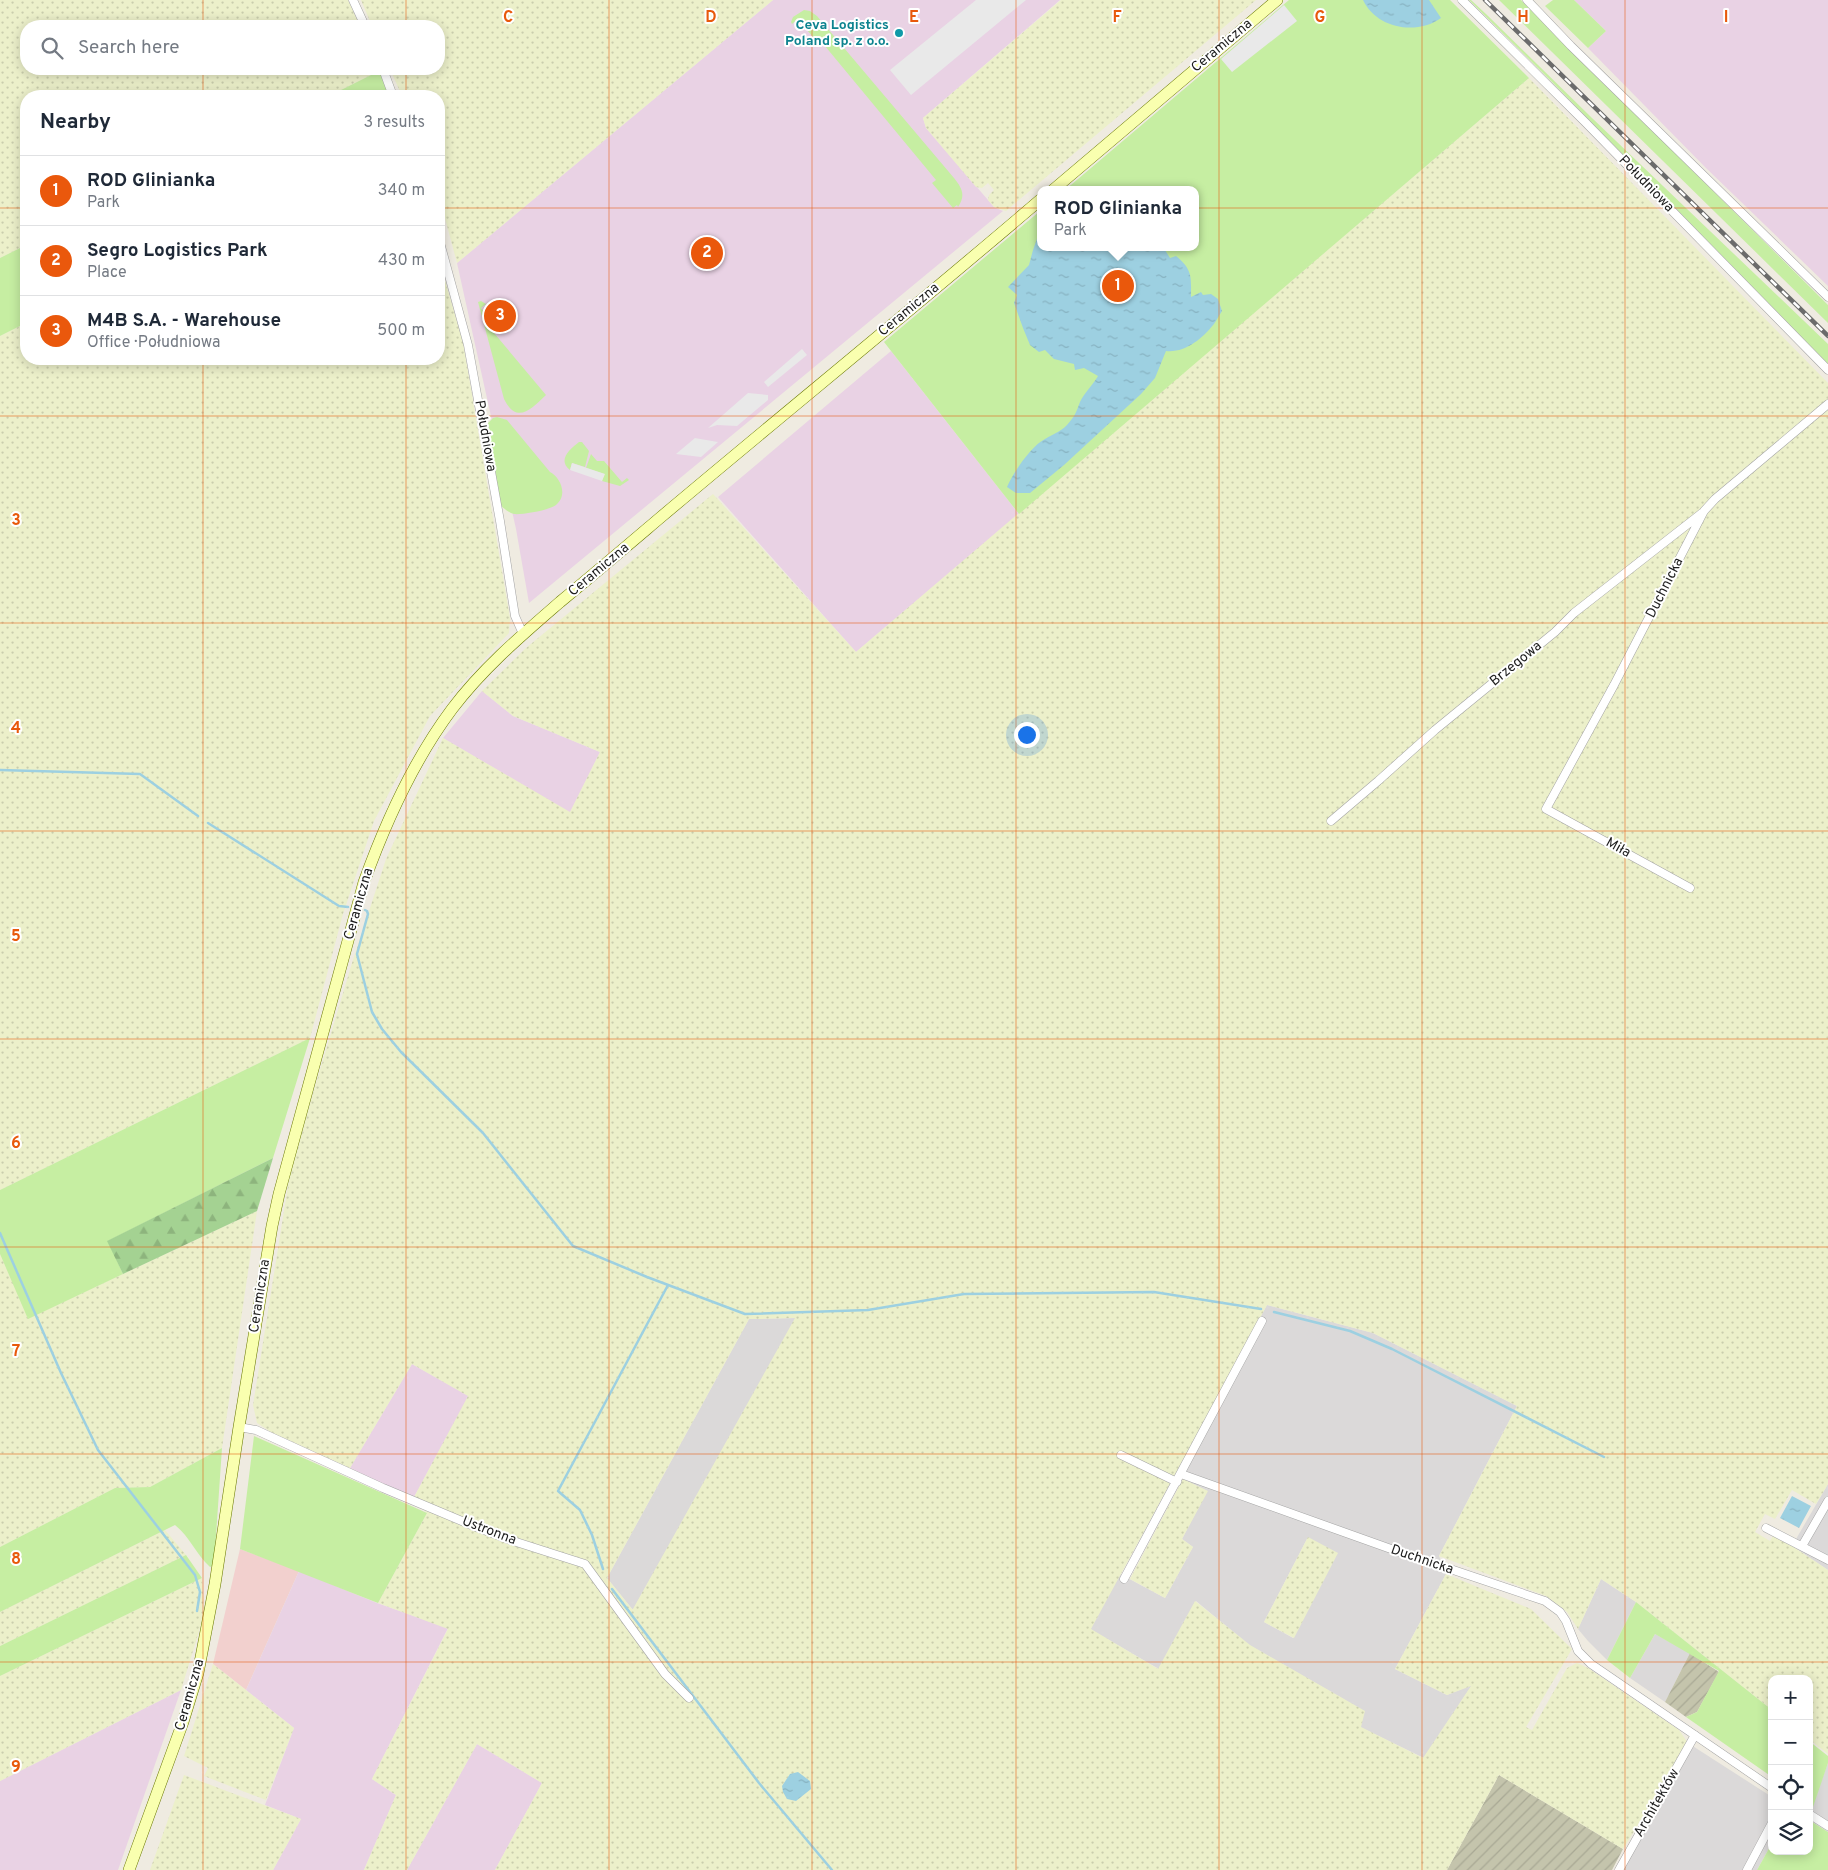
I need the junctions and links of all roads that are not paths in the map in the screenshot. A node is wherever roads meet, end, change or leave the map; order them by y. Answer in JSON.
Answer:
{"nodes":[{"id":1,"x":353,"y":0,"type":"edge"},
{"id":2,"x":1277,"y":0,"type":"edge"},
{"id":3,"x":1462,"y":0,"type":"edge"},
{"id":4,"x":1527,"y":0,"type":"edge"},
{"id":5,"x":362,"y":20,"type":"edge"},
{"id":6,"x":385,"y":75,"type":"edge"},
{"id":7,"x":391,"y":90,"type":"edge"},
{"id":8,"x":1058,"y":186,"type":"edge"},
{"id":9,"x":1037,"y":203,"type":"edge"},
{"id":10,"x":445,"y":260,"type":"edge"},
{"id":11,"x":1828,"y":297,"type":"edge"},
{"id":12,"x":1828,"y":370,"type":"edge"},
{"id":13,"x":1828,"y":404,"type":"edge"},
{"id":14,"x":1704,"y":511,"type":"junction"},
{"id":15,"x":523,"y":634,"type":"junction"},
{"id":16,"x":1546,"y":808,"type":"joint"},
{"id":17,"x":1331,"y":821,"type":"dead end"},
{"id":18,"x":1690,"y":888,"type":"dead end"},
{"id":19,"x":1262,"y":1321,"type":"dead end"},
{"id":20,"x":239,"y":1427,"type":"junction"},
{"id":21,"x":1121,"y":1455,"type":"dead end"},
{"id":22,"x":1181,"y":1474,"type":"junction"},
{"id":23,"x":1177,"y":1482,"type":"junction"},
{"id":24,"x":1828,"y":1500,"type":"edge"},
{"id":25,"x":1766,"y":1528,"type":"dead end"},
{"id":26,"x":1802,"y":1546,"type":"junction"},
{"id":27,"x":1828,"y":1560,"type":"edge"},
{"id":28,"x":1124,"y":1579,"type":"dead end"},
{"id":29,"x":689,"y":1698,"type":"dead end"},
{"id":30,"x":1695,"y":1735,"type":"junction"},
{"id":31,"x":1768,"y":1785,"type":"edge"},
{"id":32,"x":1813,"y":1817,"type":"edge"},
{"id":33,"x":1828,"y":1826,"type":"edge"},
{"id":34,"x":1768,"y":1831,"type":"edge"},
{"id":35,"x":129,"y":1870,"type":"edge"},
{"id":36,"x":1619,"y":1870,"type":"edge"},
{"id":37,"x":1747,"y":1870,"type":"edge"}],
"edges":[{"from":1,"to":5,"type":"street"},
{"from":2,"to":8,"type":"main road","name":"Ceramiczna"},
{"from":3,"to":12,"type":"street","name":"Południowa"},
{"from":4,"to":11,"type":"street"},
{"from":6,"to":7,"type":"street"},
{"from":9,"to":15,"type":"main road","name":"Ceramiczna"},
{"from":10,"to":15,"type":"street","name":"Południowa"},
{"from":13,"to":14,"type":"street","name":"Duchnicka"},
{"from":14,"to":16,"type":"street","name":"Duchnicka"},
{"from":14,"to":17,"type":"street","name":"Brzegowa"},
{"from":15,"to":20,"type":"main road","name":"Ceramiczna"},
{"from":16,"to":18,"type":"street","name":"Miła"},
{"from":19,"to":22,"type":"street"},
{"from":20,"to":29,"type":"street","name":"Ustronna"},
{"from":20,"to":35,"type":"main road","name":"Ceramiczna"},
{"from":21,"to":23,"type":"street"},
{"from":22,"to":23,"type":"street"},
{"from":22,"to":30,"type":"street","name":"Duchnicka"},
{"from":23,"to":28,"type":"street"},
{"from":24,"to":26,"type":"street"},
{"from":25,"to":26,"type":"street"},
{"from":26,"to":27,"type":"street"},
{"from":30,"to":31,"type":"street","name":"Duchnicka"},
{"from":30,"to":36,"type":"street","name":"Architektów"},
{"from":32,"to":33,"type":"street"},
{"from":34,"to":37,"type":"street"}]}
